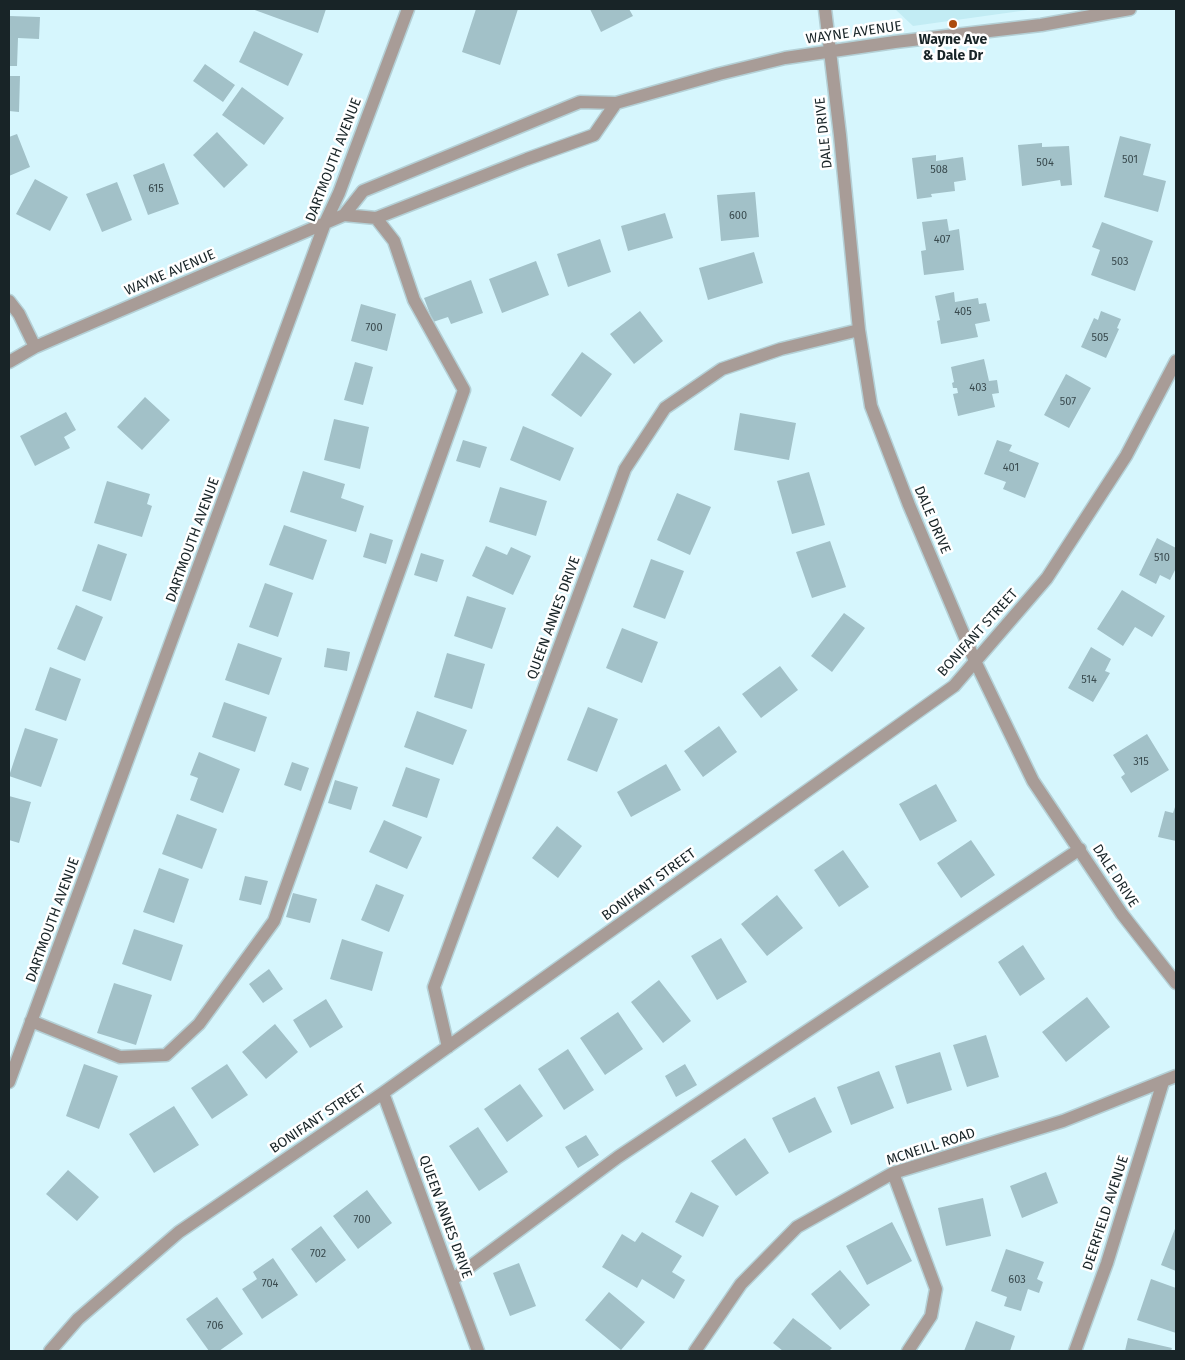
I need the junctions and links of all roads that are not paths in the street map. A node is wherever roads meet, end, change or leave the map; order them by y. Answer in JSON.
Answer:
{"nodes":[{"id":1,"x":408,"y":9,"type":"edge"},
{"id":2,"x":825,"y":9,"type":"edge"},
{"id":3,"x":1130,"y":9,"type":"edge"},
{"id":4,"x":830,"y":51,"type":"junction"},
{"id":5,"x":616,"y":103,"type":"junction"},
{"id":6,"x":344,"y":215,"type":"junction"},
{"id":7,"x":376,"y":218,"type":"junction"},
{"id":8,"x":326,"y":223,"type":"junction"},
{"id":9,"x":9,"y":301,"type":"edge"},
{"id":10,"x":859,"y":330,"type":"junction"},
{"id":11,"x":35,"y":347,"type":"junction"},
{"id":12,"x":1176,"y":361,"type":"edge"},
{"id":13,"x":9,"y":362,"type":"edge"},
{"id":14,"x":975,"y":661,"type":"junction"},
{"id":15,"x":1080,"y":849,"type":"junction"},
{"id":16,"x":1176,"y":983,"type":"edge"},
{"id":17,"x":31,"y":1021,"type":"junction"},
{"id":18,"x":448,"y":1047,"type":"junction"},
{"id":19,"x":1176,"y":1076,"type":"edge"},
{"id":20,"x":9,"y":1082,"type":"edge"},
{"id":21,"x":1163,"y":1082,"type":"junction"},
{"id":22,"x":383,"y":1093,"type":"junction"},
{"id":23,"x":893,"y":1173,"type":"junction"},
{"id":24,"x":452,"y":1280,"type":"junction"},
{"id":25,"x":50,"y":1351,"type":"edge"},
{"id":26,"x":478,"y":1351,"type":"edge"},
{"id":27,"x":696,"y":1351,"type":"edge"},
{"id":28,"x":908,"y":1351,"type":"edge"},
{"id":29,"x":1075,"y":1351,"type":"edge"}],
"edges":[{"from":1,"to":8,"type":"street","name":"DARTMOUTH AVENUE"},
{"from":2,"to":4,"type":"street","name":"DALE DRIVE"},
{"from":3,"to":4,"type":"street","name":"WAYNE AVENUE"},
{"from":4,"to":5,"type":"street","name":"WAYNE AVENUE"},
{"from":4,"to":10,"type":"street","name":"DALE DRIVE"},
{"from":5,"to":6,"type":"street","name":"WAYNE AVENUE"},
{"from":5,"to":7,"type":"street","name":"WAYNE AVENUE"},
{"from":6,"to":7,"type":"street","name":"WAYNE AVENUE"},
{"from":6,"to":8,"type":"street","name":"WAYNE AVENUE"},
{"from":7,"to":17,"type":"street"},
{"from":8,"to":11,"type":"street","name":"WAYNE AVENUE"},
{"from":8,"to":17,"type":"street","name":"DARTMOUTH AVENUE"},
{"from":9,"to":11,"type":"street"},
{"from":10,"to":14,"type":"street","name":"DALE DRIVE"},
{"from":10,"to":18,"type":"street","name":"QUEEN ANNES DRIVE"},
{"from":11,"to":13,"type":"street","name":"WAYNE AVENUE"},
{"from":12,"to":14,"type":"street","name":"BONIFANT STREET"},
{"from":14,"to":15,"type":"street","name":"DALE DRIVE"},
{"from":14,"to":18,"type":"street","name":"BONIFANT STREET"},
{"from":15,"to":16,"type":"street","name":"DALE DRIVE"},
{"from":15,"to":24,"type":"street"},
{"from":17,"to":20,"type":"street","name":"DARTMOUTH AVENUE"},
{"from":18,"to":22,"type":"street","name":"BONIFANT STREET"},
{"from":19,"to":21,"type":"street","name":"MCNEILL ROAD"},
{"from":21,"to":23,"type":"street","name":"MCNEILL ROAD"},
{"from":21,"to":29,"type":"street","name":"DEERFIELD AVENUE"},
{"from":22,"to":24,"type":"street","name":"QUEEN ANNES DRIVE"},
{"from":22,"to":25,"type":"street","name":"BONIFANT STREET"},
{"from":23,"to":27,"type":"street","name":"MCNEILL ROAD"},
{"from":23,"to":28,"type":"street"},
{"from":24,"to":26,"type":"street","name":"QUEEN ANNES DRIVE"}]}
